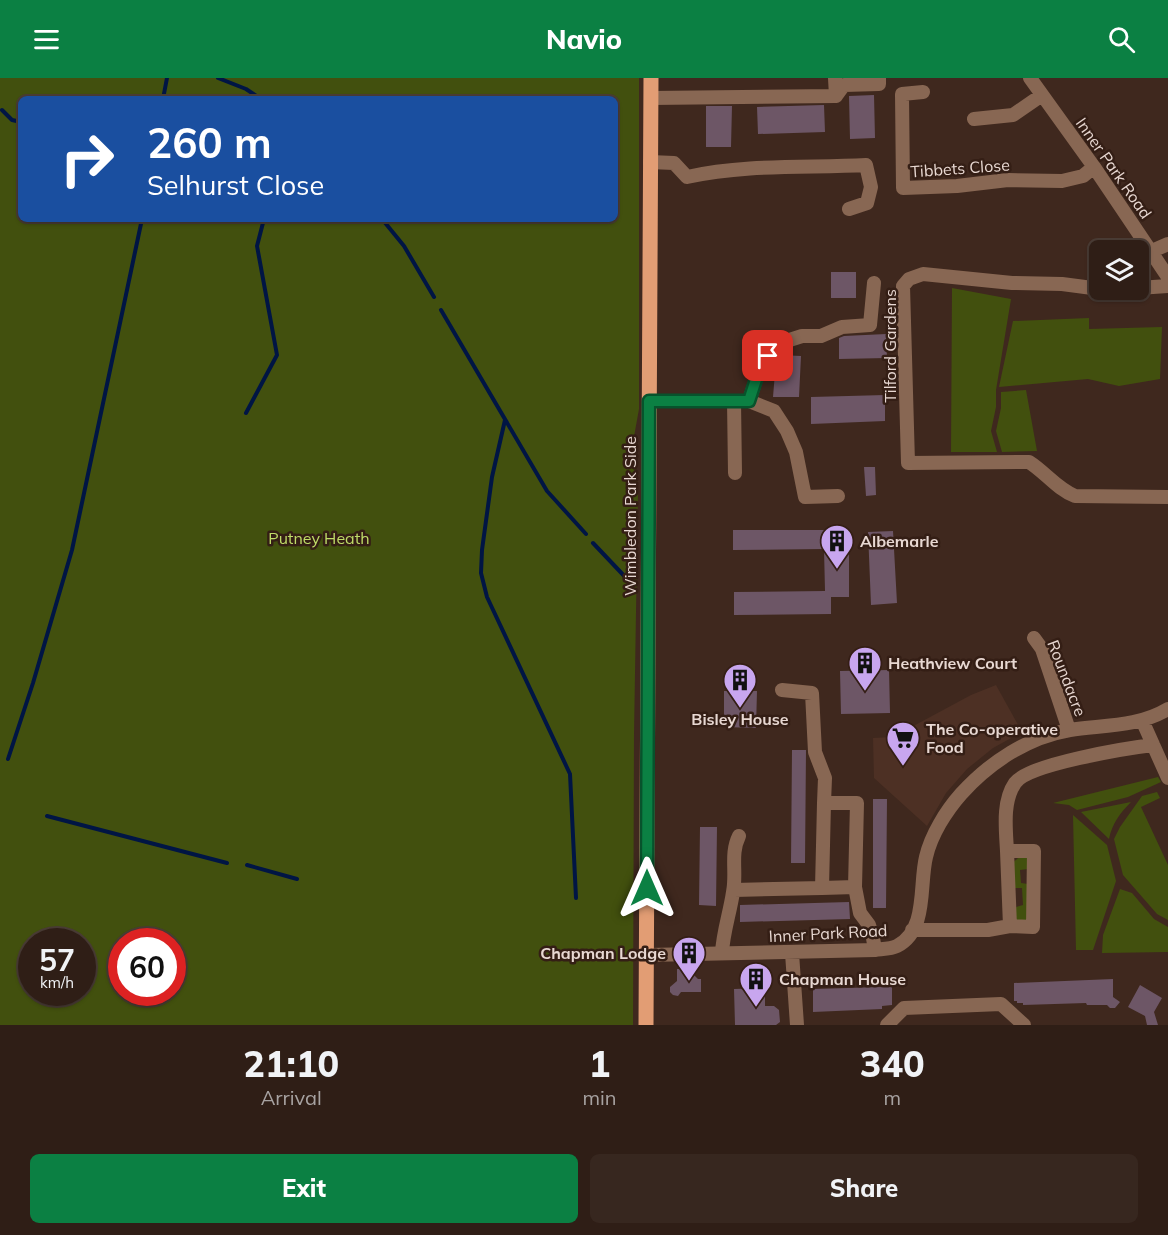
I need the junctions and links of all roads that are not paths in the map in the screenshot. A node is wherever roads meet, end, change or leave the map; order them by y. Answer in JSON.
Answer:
{"nodes":[{"id":1,"x":651,"y":78,"type":"edge"},
{"id":2,"x":835,"y":78,"type":"edge"},
{"id":3,"x":879,"y":78,"type":"edge"},
{"id":4,"x":1030,"y":78,"type":"edge"},
{"id":5,"x":923,"y":92,"type":"dead end"},
{"id":6,"x":1042,"y":95,"type":"junction"},
{"id":7,"x":836,"y":96,"type":"junction"},
{"id":8,"x":651,"y":98,"type":"junction"},
{"id":9,"x":974,"y":119,"type":"dead end"},
{"id":10,"x":650,"y":162,"type":"junction"},
{"id":11,"x":1094,"y":167,"type":"junction"},
{"id":12,"x":849,"y":209,"type":"dead end"},
{"id":13,"x":1168,"y":244,"type":"edge"},
{"id":14,"x":1152,"y":251,"type":"junction"},
{"id":15,"x":1168,"y":277,"type":"edge"},
{"id":16,"x":874,"y":283,"type":"dead end"},
{"id":17,"x":1168,"y":286,"type":"edge"},
{"id":18,"x":1149,"y":287,"type":"edge"},
{"id":19,"x":1089,"y":288,"type":"edge"},
{"id":20,"x":649,"y":401,"type":"junction"},
{"id":21,"x":734,"y":401,"type":"junction"},
{"id":22,"x":749,"y":401,"type":"junction"},
{"id":23,"x":735,"y":473,"type":"dead end"},
{"id":24,"x":838,"y":496,"type":"dead end"},
{"id":25,"x":1168,"y":497,"type":"edge"},
{"id":26,"x":1034,"y":638,"type":"dead end"},
{"id":27,"x":782,"y":690,"type":"dead end"},
{"id":28,"x":1168,"y":709,"type":"edge"},
{"id":29,"x":1142,"y":720,"type":"junction"},
{"id":30,"x":1069,"y":730,"type":"junction"},
{"id":31,"x":1153,"y":745,"type":"junction"},
{"id":32,"x":1166,"y":771,"type":"edge"},
{"id":33,"x":824,"y":803,"type":"junction"},
{"id":34,"x":739,"y":836,"type":"dead end"},
{"id":35,"x":1007,"y":851,"type":"junction"},
{"id":36,"x":855,"y":887,"type":"junction"},
{"id":37,"x":822,"y":888,"type":"junction"},
{"id":38,"x":734,"y":890,"type":"junction"},
{"id":39,"x":1010,"y":927,"type":"junction"},
{"id":40,"x":912,"y":930,"type":"junction"},
{"id":41,"x":875,"y":950,"type":"junction"},
{"id":42,"x":722,"y":953,"type":"junction"},
{"id":43,"x":792,"y":953,"type":"junction"},
{"id":44,"x":648,"y":955,"type":"junction"},
{"id":45,"x":646,"y":1025,"type":"edge"},
{"id":46,"x":797,"y":1025,"type":"edge"},
{"id":47,"x":887,"y":1025,"type":"edge"},
{"id":48,"x":1024,"y":1025,"type":"edge"}],
"edges":[{"from":1,"to":8,"type":"main road","name":"Wimbledon Park Side"},
{"from":2,"to":7,"type":"street"},
{"from":3,"to":7,"type":"street"},
{"from":4,"to":6,"type":"street","name":"Inner Park Road"},
{"from":5,"to":11,"type":"street","name":"Tibbets Close"},
{"from":6,"to":9,"type":"street"},
{"from":6,"to":11,"type":"street","name":"Inner Park Road"},
{"from":7,"to":8,"type":"street"},
{"from":8,"to":10,"type":"main road","name":"Wimbledon Park Side"},
{"from":10,"to":12,"type":"street"},
{"from":10,"to":20,"type":"main road","name":"Wimbledon Park Side"},
{"from":11,"to":14,"type":"street","name":"Inner Park Road"},
{"from":13,"to":14,"type":"street"},
{"from":14,"to":15,"type":"street","name":"Inner Park Road"},
{"from":16,"to":22,"type":"street"},
{"from":17,"to":18,"type":"street"},
{"from":19,"to":25,"type":"street","name":"Tilford Gardens"},
{"from":20,"to":21,"type":"street"},
{"from":20,"to":44,"type":"main road","name":"Wimbledon Park Side"},
{"from":21,"to":22,"type":"street"},
{"from":21,"to":23,"type":"street"},
{"from":22,"to":24,"type":"street"},
{"from":26,"to":30,"type":"street","name":"Roundacre"},
{"from":27,"to":33,"type":"street"},
{"from":28,"to":29,"type":"street"},
{"from":29,"to":30,"type":"street"},
{"from":29,"to":31,"type":"street"},
{"from":30,"to":40,"type":"street"},
{"from":31,"to":32,"type":"street"},
{"from":31,"to":35,"type":"street"},
{"from":33,"to":36,"type":"street"},
{"from":33,"to":37,"type":"street"},
{"from":34,"to":38,"type":"street"},
{"from":35,"to":39,"type":"street"},
{"from":35,"to":39,"type":"street"},
{"from":36,"to":37,"type":"street"},
{"from":36,"to":41,"type":"street"},
{"from":37,"to":38,"type":"street"},
{"from":38,"to":42,"type":"street"},
{"from":39,"to":40,"type":"street"},
{"from":40,"to":41,"type":"street","name":"Inner Park Road"},
{"from":41,"to":43,"type":"street","name":"Inner Park Road"},
{"from":42,"to":43,"type":"street","name":"Inner Park Road"},
{"from":42,"to":44,"type":"street","name":"Inner Park Road"},
{"from":43,"to":46,"type":"street"},
{"from":44,"to":45,"type":"main road","name":"Wimbledon Park Side"},
{"from":47,"to":48,"type":"street"}]}
